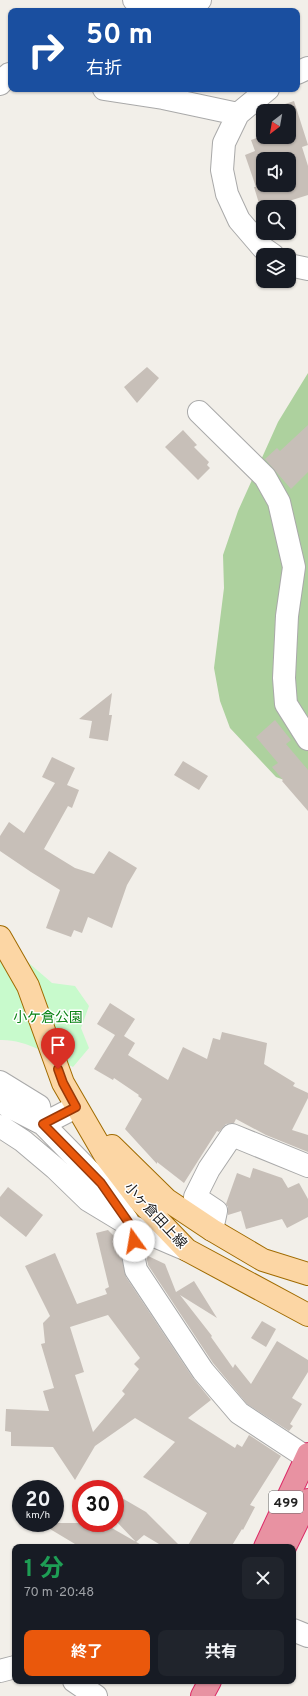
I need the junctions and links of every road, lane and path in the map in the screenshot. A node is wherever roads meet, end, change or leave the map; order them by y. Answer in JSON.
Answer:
{"nodes":[{"id":1,"x":134,"y":0,"type":"edge"},
{"id":2,"x":200,"y":0,"type":"edge"},
{"id":3,"x":124,"y":92,"type":"edge"},
{"id":4,"x":264,"y":92,"type":"edge"},
{"id":5,"x":238,"y":114,"type":"junction"},
{"id":6,"x":263,"y":248,"type":"edge"},
{"id":7,"x":296,"y":266,"type":"edge"},
{"id":8,"x":308,"y":269,"type":"edge"},
{"id":9,"x":199,"y":412,"type":"dead end"},
{"id":10,"x":308,"y":739,"type":"edge"},
{"id":11,"x":0,"y":937,"type":"edge"},
{"id":12,"x":0,"y":1082,"type":"edge"},
{"id":13,"x":0,"y":1102,"type":"edge"},
{"id":14,"x":76,"y":1107,"type":"junction"},
{"id":15,"x":43,"y":1124,"type":"junction"},
{"id":16,"x":0,"y":1126,"type":"edge"},
{"id":17,"x":308,"y":1166,"type":"edge"},
{"id":18,"x":134,"y":1227,"type":"junction"},
{"id":19,"x":212,"y":1230,"type":"junction"},
{"id":20,"x":187,"y":1250,"type":"junction"},
{"id":21,"x":308,"y":1274,"type":"edge"},
{"id":22,"x":308,"y":1315,"type":"edge"},
{"id":23,"x":307,"y":1455,"type":"edge"},
{"id":24,"x":308,"y":1500,"type":"edge"},
{"id":25,"x":266,"y":1544,"type":"edge"},
{"id":26,"x":286,"y":1544,"type":"edge"},
{"id":27,"x":296,"y":1631,"type":"edge"},
{"id":28,"x":308,"y":1636,"type":"edge"},
{"id":29,"x":12,"y":1668,"type":"edge"},
{"id":30,"x":0,"y":1671,"type":"edge"},
{"id":31,"x":78,"y":1684,"type":"edge"},
{"id":32,"x":208,"y":1684,"type":"edge"},
{"id":33,"x":96,"y":1696,"type":"edge"},
{"id":34,"x":202,"y":1696,"type":"edge"}],
"edges":[{"from":1,"to":2,"type":"street"},
{"from":3,"to":5,"type":"street"},
{"from":4,"to":5,"type":"street"},
{"from":5,"to":6,"type":"street"},
{"from":7,"to":8,"type":"street"},
{"from":9,"to":10,"type":"street"},
{"from":11,"to":14,"type":"main road","name":"小ヶ倉田上線"},
{"from":12,"to":15,"type":"street"},
{"from":13,"to":15,"type":"street"},
{"from":14,"to":15,"type":"street"},
{"from":14,"to":19,"type":"main road","name":"小ヶ倉田上線"},
{"from":14,"to":20,"type":"main road","name":"小ヶ倉田上線"},
{"from":15,"to":18,"type":"street"},
{"from":16,"to":18,"type":"street"},
{"from":17,"to":19,"type":"street"},
{"from":18,"to":20,"type":"street"},
{"from":18,"to":23,"type":"street"},
{"from":19,"to":21,"type":"main road","name":"小ヶ倉田上線"},
{"from":20,"to":22,"type":"main road","name":"小ヶ倉田上線"},
{"from":23,"to":25,"type":"highway","number":"499"},
{"from":24,"to":26,"type":"highway","number":"499"},
{"from":27,"to":28,"type":"street"},
{"from":29,"to":30,"type":"street"},
{"from":31,"to":33,"type":"street"},
{"from":32,"to":34,"type":"highway"}]}
